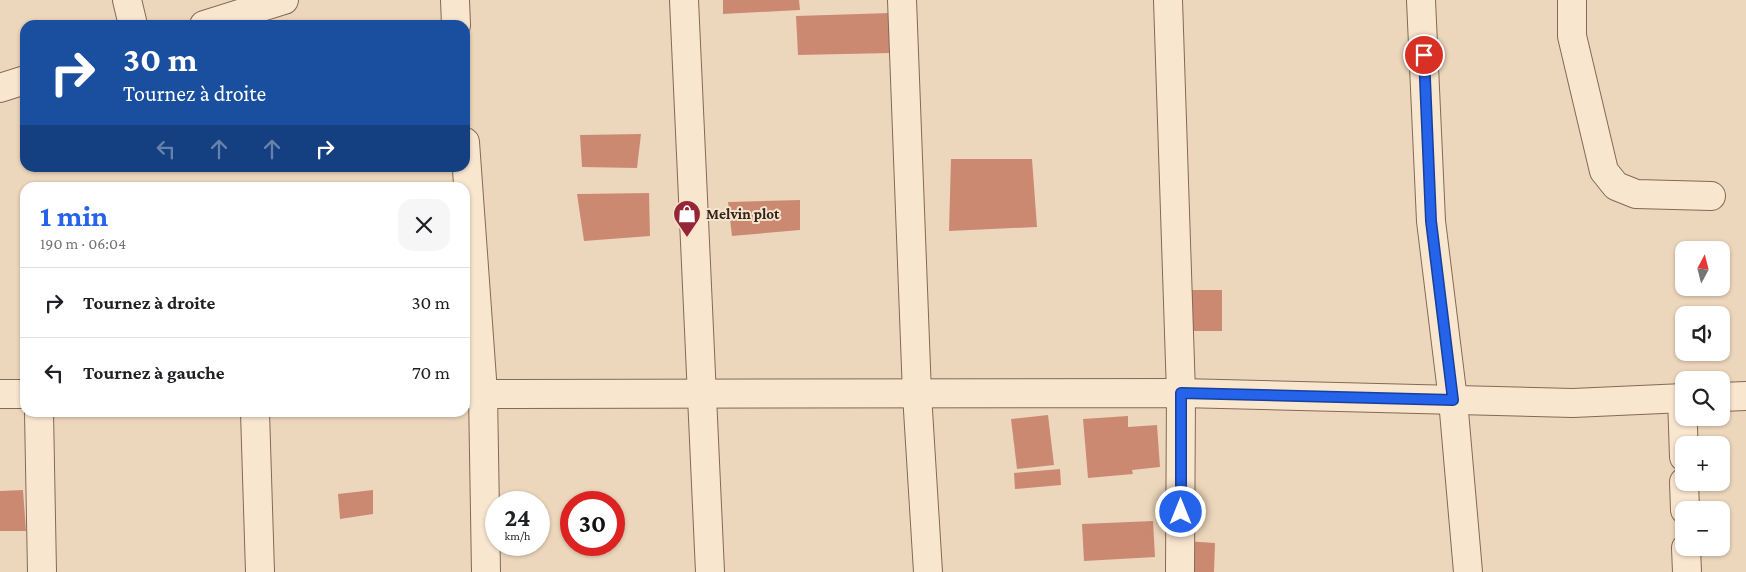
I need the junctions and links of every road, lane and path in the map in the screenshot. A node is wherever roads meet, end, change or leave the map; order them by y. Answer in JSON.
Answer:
{"nodes":[{"id":1,"x":128,"y":0,"type":"edge"},
{"id":2,"x":284,"y":0,"type":"edge"},
{"id":3,"x":455,"y":0,"type":"edge"},
{"id":4,"x":684,"y":0,"type":"edge"},
{"id":5,"x":902,"y":0,"type":"edge"},
{"id":6,"x":1168,"y":0,"type":"edge"},
{"id":7,"x":1421,"y":0,"type":"edge"},
{"id":8,"x":1572,"y":0,"type":"edge"},
{"id":9,"x":132,"y":20,"type":"edge"},
{"id":10,"x":220,"y":20,"type":"edge"},
{"id":11,"x":456,"y":20,"type":"edge"},
{"id":12,"x":20,"y":82,"type":"edge"},
{"id":13,"x":0,"y":88,"type":"edge"},
{"id":14,"x":1711,"y":196,"type":"dead end"},
{"id":15,"x":470,"y":282,"type":"edge"},
{"id":16,"x":702,"y":393,"type":"junction"},
{"id":17,"x":1181,"y":393,"type":"junction"},
{"id":18,"x":0,"y":394,"type":"edge"},
{"id":19,"x":20,"y":394,"type":"edge"},
{"id":20,"x":474,"y":394,"type":"edge"},
{"id":21,"x":917,"y":394,"type":"junction"},
{"id":22,"x":1746,"y":396,"type":"edge"},
{"id":23,"x":1730,"y":397,"type":"edge"},
{"id":24,"x":1675,"y":398,"type":"edge"},
{"id":25,"x":1453,"y":400,"type":"junction"},
{"id":26,"x":40,"y":417,"type":"edge"},
{"id":27,"x":255,"y":417,"type":"edge"},
{"id":28,"x":1686,"y":556,"type":"edge"},
{"id":29,"x":42,"y":572,"type":"edge"},
{"id":30,"x":260,"y":572,"type":"edge"},
{"id":31,"x":486,"y":572,"type":"edge"},
{"id":32,"x":710,"y":572,"type":"edge"},
{"id":33,"x":928,"y":572,"type":"edge"},
{"id":34,"x":1180,"y":572,"type":"edge"},
{"id":35,"x":1468,"y":572,"type":"edge"},
{"id":36,"x":1687,"y":572,"type":"edge"}],
"edges":[{"from":1,"to":9,"type":"street"},
{"from":2,"to":10,"type":"street"},
{"from":3,"to":11,"type":"street"},
{"from":4,"to":16,"type":"street"},
{"from":5,"to":21,"type":"street"},
{"from":6,"to":17,"type":"street"},
{"from":7,"to":25,"type":"street"},
{"from":8,"to":14,"type":"street"},
{"from":12,"to":13,"type":"street"},
{"from":15,"to":20,"type":"street"},
{"from":16,"to":20,"type":"street"},
{"from":16,"to":21,"type":"street"},
{"from":16,"to":32,"type":"street"},
{"from":17,"to":21,"type":"street"},
{"from":17,"to":25,"type":"street"},
{"from":17,"to":34,"type":"street"},
{"from":18,"to":19,"type":"street"},
{"from":20,"to":31,"type":"street"},
{"from":21,"to":33,"type":"street"},
{"from":22,"to":23,"type":"street"},
{"from":24,"to":25,"type":"street"},
{"from":25,"to":35,"type":"street"},
{"from":26,"to":29,"type":"street"},
{"from":27,"to":30,"type":"street"},
{"from":28,"to":36,"type":"street"}]}
